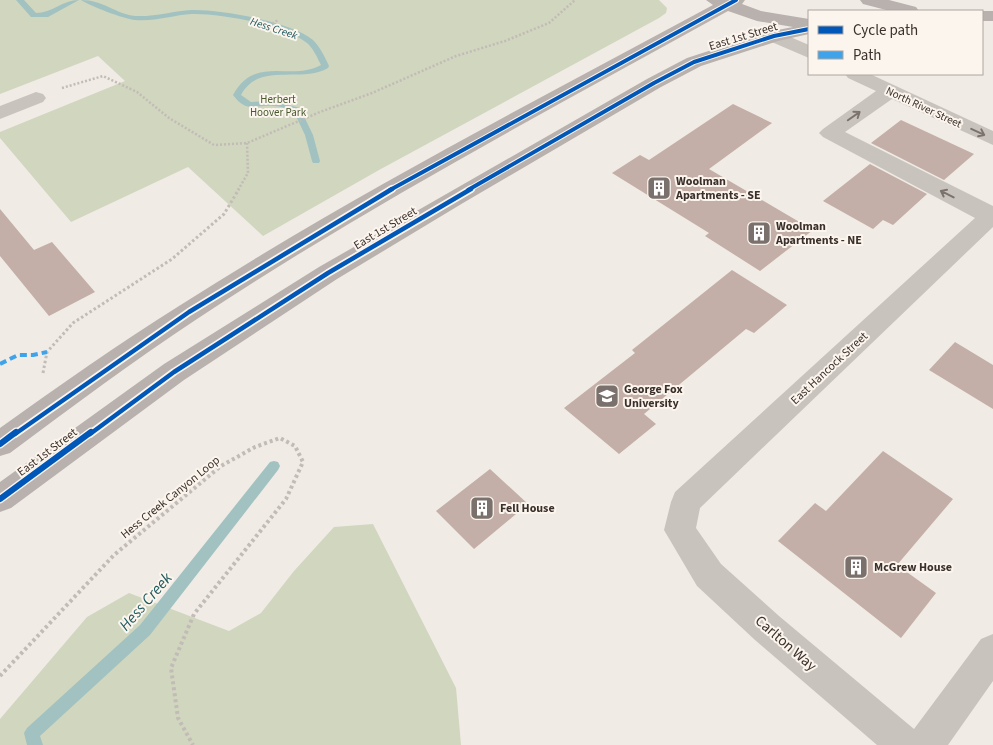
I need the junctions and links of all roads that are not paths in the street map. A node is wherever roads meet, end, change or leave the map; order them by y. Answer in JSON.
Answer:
{"nodes":[{"id":1,"x":869,"y":0,"type":"edge"},
{"id":2,"x":726,"y":2,"type":"edge"},
{"id":3,"x":906,"y":10,"type":"edge"},
{"id":4,"x":808,"y":24,"type":"edge"},
{"id":5,"x":808,"y":29,"type":"edge"},
{"id":6,"x":774,"y":36,"type":"junction"},
{"id":7,"x":808,"y":52,"type":"edge"},
{"id":8,"x":857,"y":75,"type":"edge"},
{"id":9,"x":654,"y":83,"type":"junction"},
{"id":10,"x":890,"y":90,"type":"junction"},
{"id":11,"x":36,"y":98,"type":"road end"},
{"id":12,"x":0,"y":113,"type":"edge"},
{"id":13,"x":993,"y":139,"type":"edge"},
{"id":14,"x":992,"y":215,"type":"edge"},
{"id":15,"x":0,"y":444,"type":"edge"},
{"id":16,"x":0,"y":499,"type":"edge"},
{"id":17,"x":680,"y":530,"type":"joint"},
{"id":18,"x":993,"y":651,"type":"edge"},
{"id":19,"x":905,"y":745,"type":"edge"},
{"id":20,"x":925,"y":745,"type":"edge"}],
"edges":[{"from":1,"to":3,"type":"main road"},
{"from":2,"to":4,"type":"main road"},
{"from":2,"to":9,"type":"main road"},
{"from":2,"to":15,"type":"main road"},
{"from":5,"to":6,"type":"main road","name":"East 1st Street"},
{"from":6,"to":7,"type":"street"},
{"from":6,"to":9,"type":"main road","name":"East 1st Street"},
{"from":8,"to":10,"type":"street","name":"North River Street"},
{"from":9,"to":16,"type":"main road","name":"East 1st Street"},
{"from":10,"to":13,"type":"street","name":"North River Street","one_way":true},
{"from":14,"to":10,"type":"street","one_way":true},
{"from":11,"to":12,"type":"street"},
{"from":14,"to":17,"type":"street","name":"East Hancock Street"},
{"from":17,"to":19,"type":"street","name":"Carlton Way"},
{"from":18,"to":20,"type":"street"}]}
